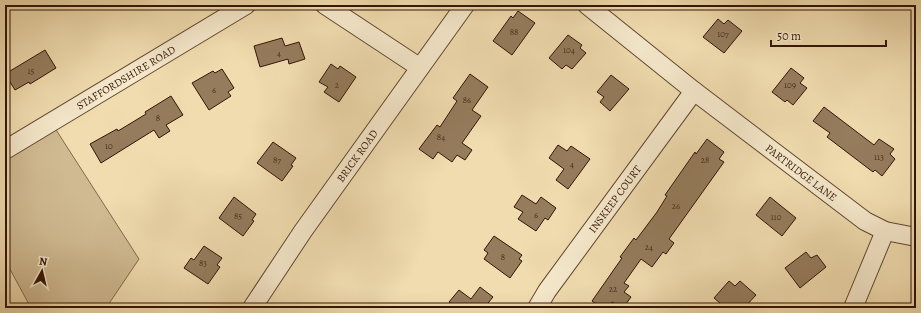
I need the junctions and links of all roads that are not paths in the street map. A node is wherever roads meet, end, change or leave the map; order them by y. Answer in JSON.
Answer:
{"nodes":[{"id":1,"x":246,"y":5,"type":"edge"},
{"id":2,"x":325,"y":5,"type":"edge"},
{"id":3,"x":465,"y":5,"type":"edge"},
{"id":4,"x":587,"y":5,"type":"edge"},
{"id":5,"x":419,"y":67,"type":"junction"},
{"id":6,"x":694,"y":91,"type":"junction"},
{"id":7,"x":5,"y":150,"type":"edge"},
{"id":8,"x":885,"y":231,"type":"junction"},
{"id":9,"x":916,"y":237,"type":"edge"},
{"id":10,"x":252,"y":308,"type":"edge"},
{"id":11,"x":537,"y":308,"type":"edge"},
{"id":12,"x":853,"y":308,"type":"edge"}],
"edges":[{"from":1,"to":7,"type":"street","name":"STAFFORDSHIRE ROAD"},
{"from":2,"to":5,"type":"street"},
{"from":3,"to":5,"type":"street","name":"BRICK ROAD"},
{"from":4,"to":6,"type":"street","name":"PARTRIDGE LANE"},
{"from":5,"to":10,"type":"street","name":"BRICK ROAD"},
{"from":6,"to":8,"type":"street","name":"PARTRIDGE LANE"},
{"from":6,"to":11,"type":"street","name":"INSKEEP COURT"},
{"from":8,"to":9,"type":"street","name":"PARTRIDGE LANE"},
{"from":8,"to":12,"type":"street"}]}
